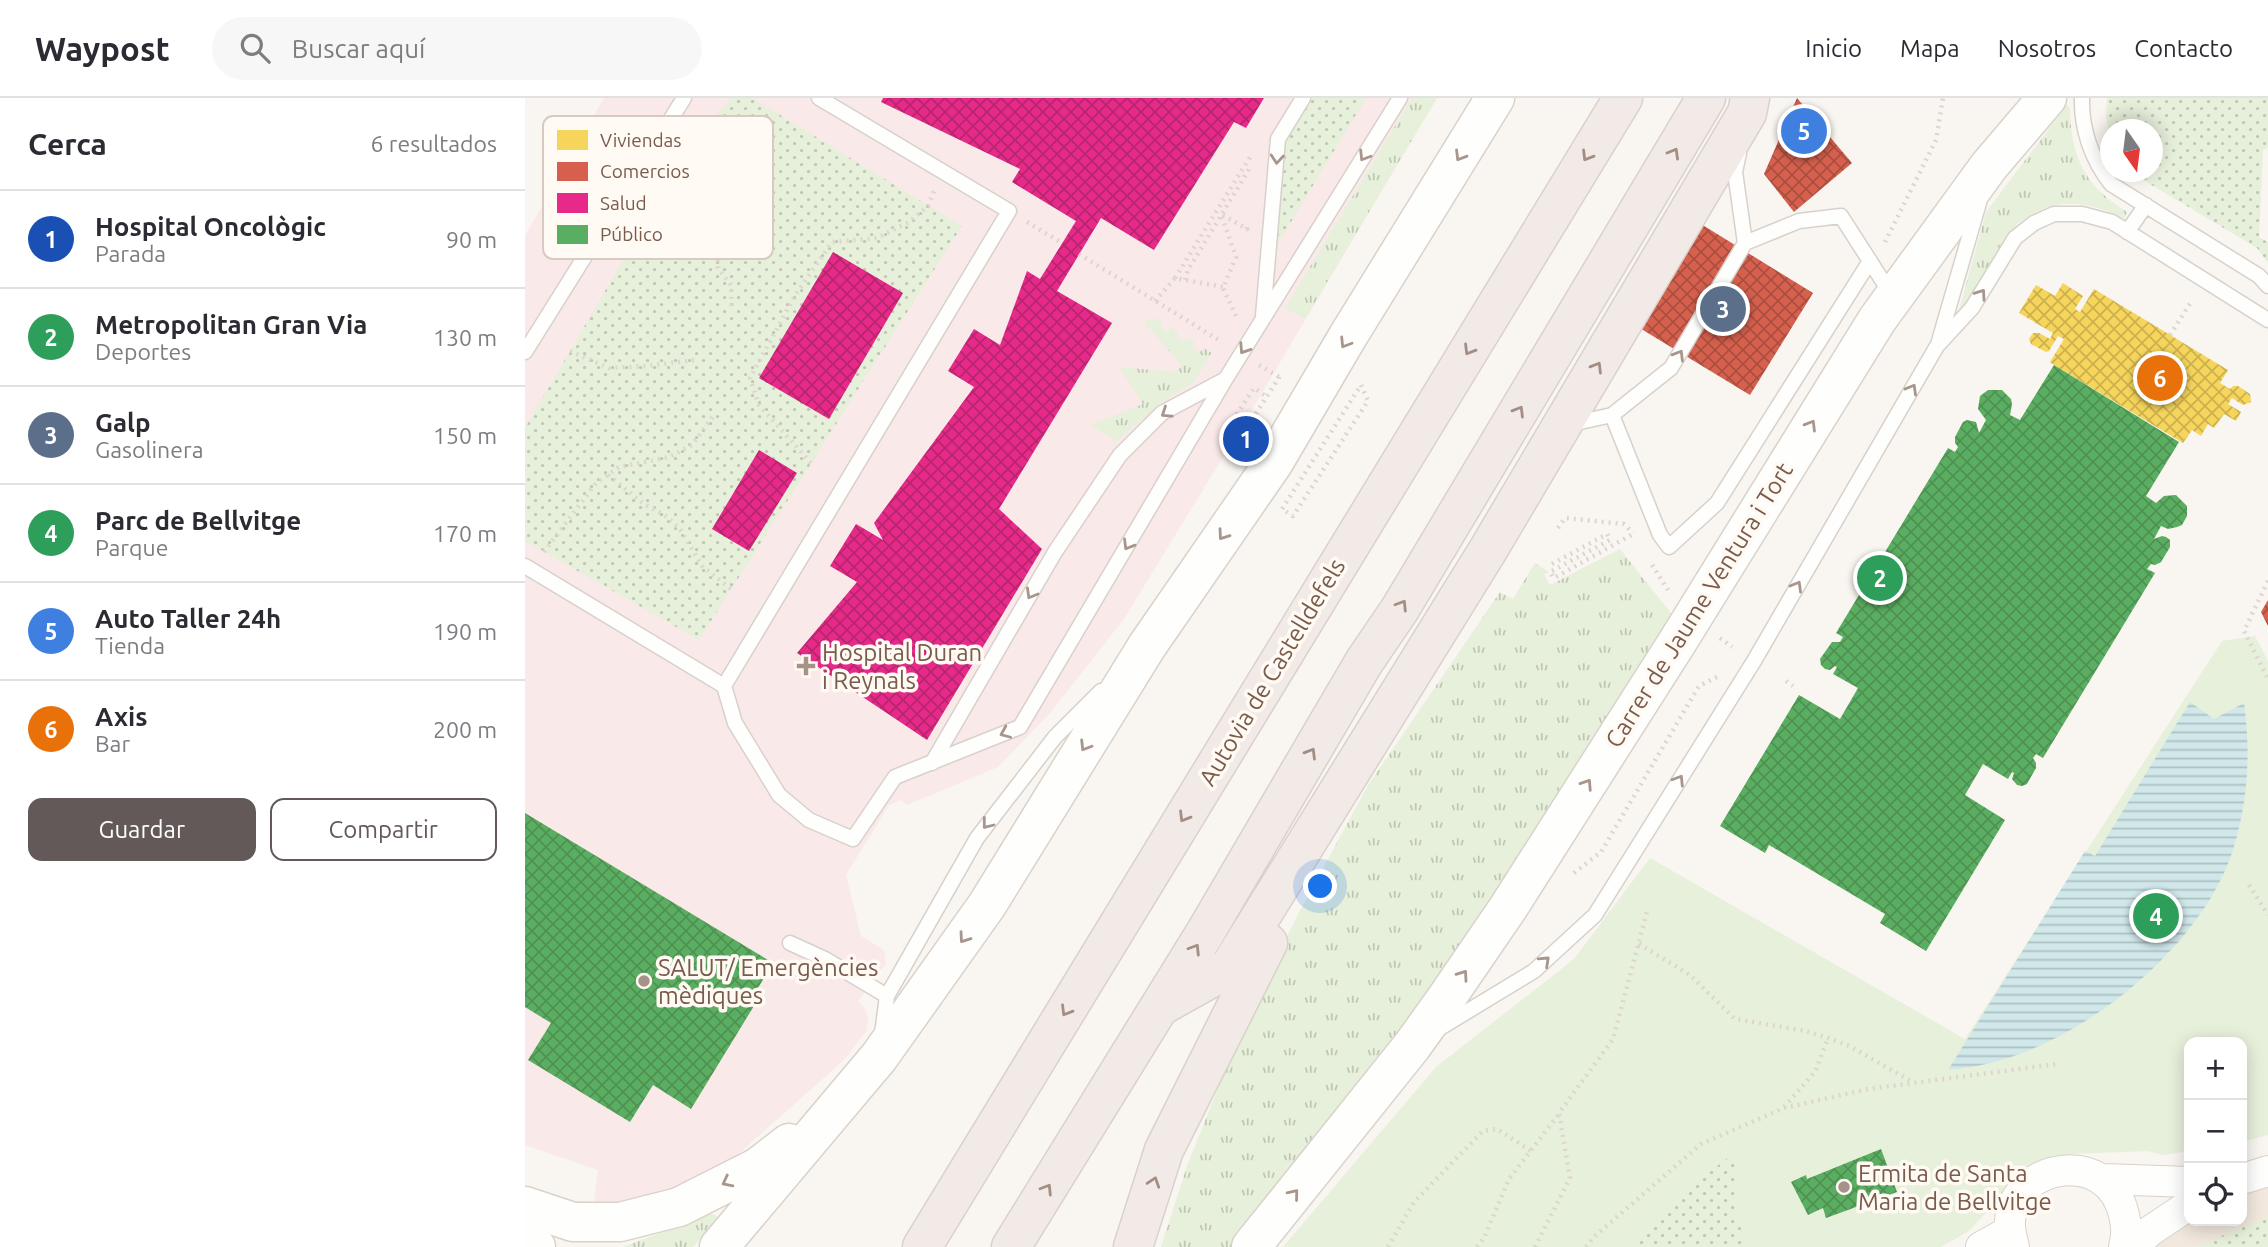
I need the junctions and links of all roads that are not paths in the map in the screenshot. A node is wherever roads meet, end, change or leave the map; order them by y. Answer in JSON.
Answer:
{"nodes":[{"id":1,"x":684,"y":98,"type":"edge"},
{"id":2,"x":819,"y":98,"type":"edge"},
{"id":3,"x":1303,"y":98,"type":"edge"},
{"id":4,"x":1400,"y":98,"type":"edge"},
{"id":5,"x":1495,"y":98,"type":"edge"},
{"id":6,"x":1623,"y":98,"type":"edge"},
{"id":7,"x":1706,"y":98,"type":"edge"},
{"id":8,"x":2047,"y":98,"type":"edge"},
{"id":9,"x":2082,"y":98,"type":"edge"},
{"id":10,"x":1748,"y":106,"type":"edge"},
{"id":11,"x":673,"y":116,"type":"edge"},
{"id":12,"x":1989,"y":166,"type":"junction"},
{"id":13,"x":2146,"y":205,"type":"junction"},
{"id":14,"x":2127,"y":232,"type":"junction"},
{"id":15,"x":1745,"y":243,"type":"junction"},
{"id":16,"x":583,"y":259,"type":"edge"},
{"id":17,"x":1870,"y":261,"type":"junction"},
{"id":18,"x":2268,"y":286,"type":"edge"},
{"id":19,"x":1894,"y":298,"type":"junction"},
{"id":20,"x":2268,"y":320,"type":"edge"},
{"id":21,"x":1262,"y":322,"type":"junction"},
{"id":22,"x":1937,"y":346,"type":"junction"},
{"id":23,"x":525,"y":352,"type":"edge"},
{"id":24,"x":1225,"y":380,"type":"junction"},
{"id":25,"x":1612,"y":415,"type":"junction"},
{"id":26,"x":1562,"y":426,"type":"junction"},
{"id":27,"x":525,"y":566,"type":"edge"},
{"id":28,"x":1147,"y":646,"type":"junction"},
{"id":29,"x":1364,"y":663,"type":"junction"},
{"id":30,"x":724,"y":686,"type":"junction"},
{"id":31,"x":1365,"y":749,"type":"junction"},
{"id":32,"x":931,"y":764,"type":"junction"},
{"id":33,"x":790,"y":943,"type":"dead end"},
{"id":34,"x":887,"y":996,"type":"junction"},
{"id":35,"x":1159,"y":1007,"type":"junction"},
{"id":36,"x":1412,"y":1046,"type":"junction"},
{"id":37,"x":879,"y":1057,"type":"junction"},
{"id":38,"x":843,"y":1101,"type":"junction"},
{"id":39,"x":2268,"y":1171,"type":"edge"},
{"id":40,"x":2247,"y":1177,"type":"edge"},
{"id":41,"x":2103,"y":1179,"type":"junction"},
{"id":42,"x":2184,"y":1182,"type":"edge"},
{"id":43,"x":525,"y":1206,"type":"edge"},
{"id":44,"x":2184,"y":1208,"type":"edge"},
{"id":45,"x":525,"y":1239,"type":"edge"},
{"id":46,"x":2012,"y":1239,"type":"edge"},
{"id":47,"x":536,"y":1247,"type":"edge"},
{"id":48,"x":719,"y":1247,"type":"edge"},
{"id":49,"x":922,"y":1247,"type":"edge"},
{"id":50,"x":1011,"y":1247,"type":"edge"},
{"id":51,"x":1133,"y":1247,"type":"edge"},
{"id":52,"x":1251,"y":1247,"type":"edge"},
{"id":53,"x":1981,"y":1247,"type":"edge"},
{"id":54,"x":2124,"y":1247,"type":"edge"},
{"id":55,"x":2133,"y":1247,"type":"edge"}],
"edges":[{"from":1,"to":11,"type":"lane"},
{"from":2,"to":30,"type":"lane"},
{"from":3,"to":21,"type":"lane","one_way":true},
{"from":4,"to":21,"type":"lane","one_way":true},
{"from":5,"to":28,"type":"street","one_way":true},
{"from":6,"to":49,"type":"highway","name":"Autovia de Castelldefels","one_way":true},
{"from":29,"to":7,"type":"highway","one_way":true},
{"from":8,"to":12,"type":"street","name":"Carrer de Jaume Ventura i Tort"},
{"from":9,"to":13,"type":"lane"},
{"from":10,"to":15,"type":"lane"},
{"from":26,"to":10,"type":"highway","one_way":true},
{"from":12,"to":19,"type":"street","name":"Carrer de Jaume Ventura i Tort"},
{"from":12,"to":22,"type":"lane","name":"Carrer de Jaume Ventura i Tort"},
{"from":13,"to":14,"type":"lane"},
{"from":13,"to":18,"type":"lane"},
{"from":14,"to":20,"type":"lane","name":"Carrer de Jaume Ventura i Tort"},
{"from":22,"to":14,"type":"lane","name":"Carrer de Jaume Ventura i Tort","one_way":true},
{"from":15,"to":17,"type":"lane"},
{"from":25,"to":15,"type":"lane","one_way":true},
{"from":16,"to":23,"type":"lane"},
{"from":17,"to":19,"type":"lane"},
{"from":17,"to":25,"type":"lane"},
{"from":36,"to":19,"type":"street","name":"Carrer de Jaume Ventura i Tort","one_way":true},
{"from":21,"to":24,"type":"lane","one_way":true},
{"from":36,"to":22,"type":"lane","name":"Carrer de Jaume Ventura i Tort","one_way":true},
{"from":24,"to":32,"type":"lane","one_way":true},
{"from":24,"to":32,"type":"lane","one_way":true},
{"from":25,"to":26,"type":"lane"},
{"from":26,"to":31,"type":"highway"},
{"from":27,"to":30,"type":"lane"},
{"from":28,"to":34,"type":"lane","one_way":true},
{"from":28,"to":37,"type":"street","one_way":true},
{"from":29,"to":31,"type":"highway"},
{"from":35,"to":29,"type":"highway","one_way":true},
{"from":30,"to":32,"type":"lane"},
{"from":31,"to":35,"type":"highway"},
{"from":51,"to":31,"type":"highway","one_way":true},
{"from":33,"to":34,"type":"lane"},
{"from":34,"to":37,"type":"lane"},
{"from":50,"to":35,"type":"highway","one_way":true},
{"from":52,"to":36,"type":"street","name":"Carrer de Jaume Ventura i Tort","one_way":true},
{"from":37,"to":38,"type":"street"},
{"from":38,"to":43,"type":"street","one_way":true},
{"from":38,"to":48,"type":"street"},
{"from":39,"to":40,"type":"street"},
{"from":41,"to":42,"type":"street"},
{"from":41,"to":46,"type":"street"},
{"from":41,"to":54,"type":"street"},
{"from":44,"to":55,"type":"street"},
{"from":45,"to":47,"type":"street"},
{"from":46,"to":53,"type":"street"}]}
